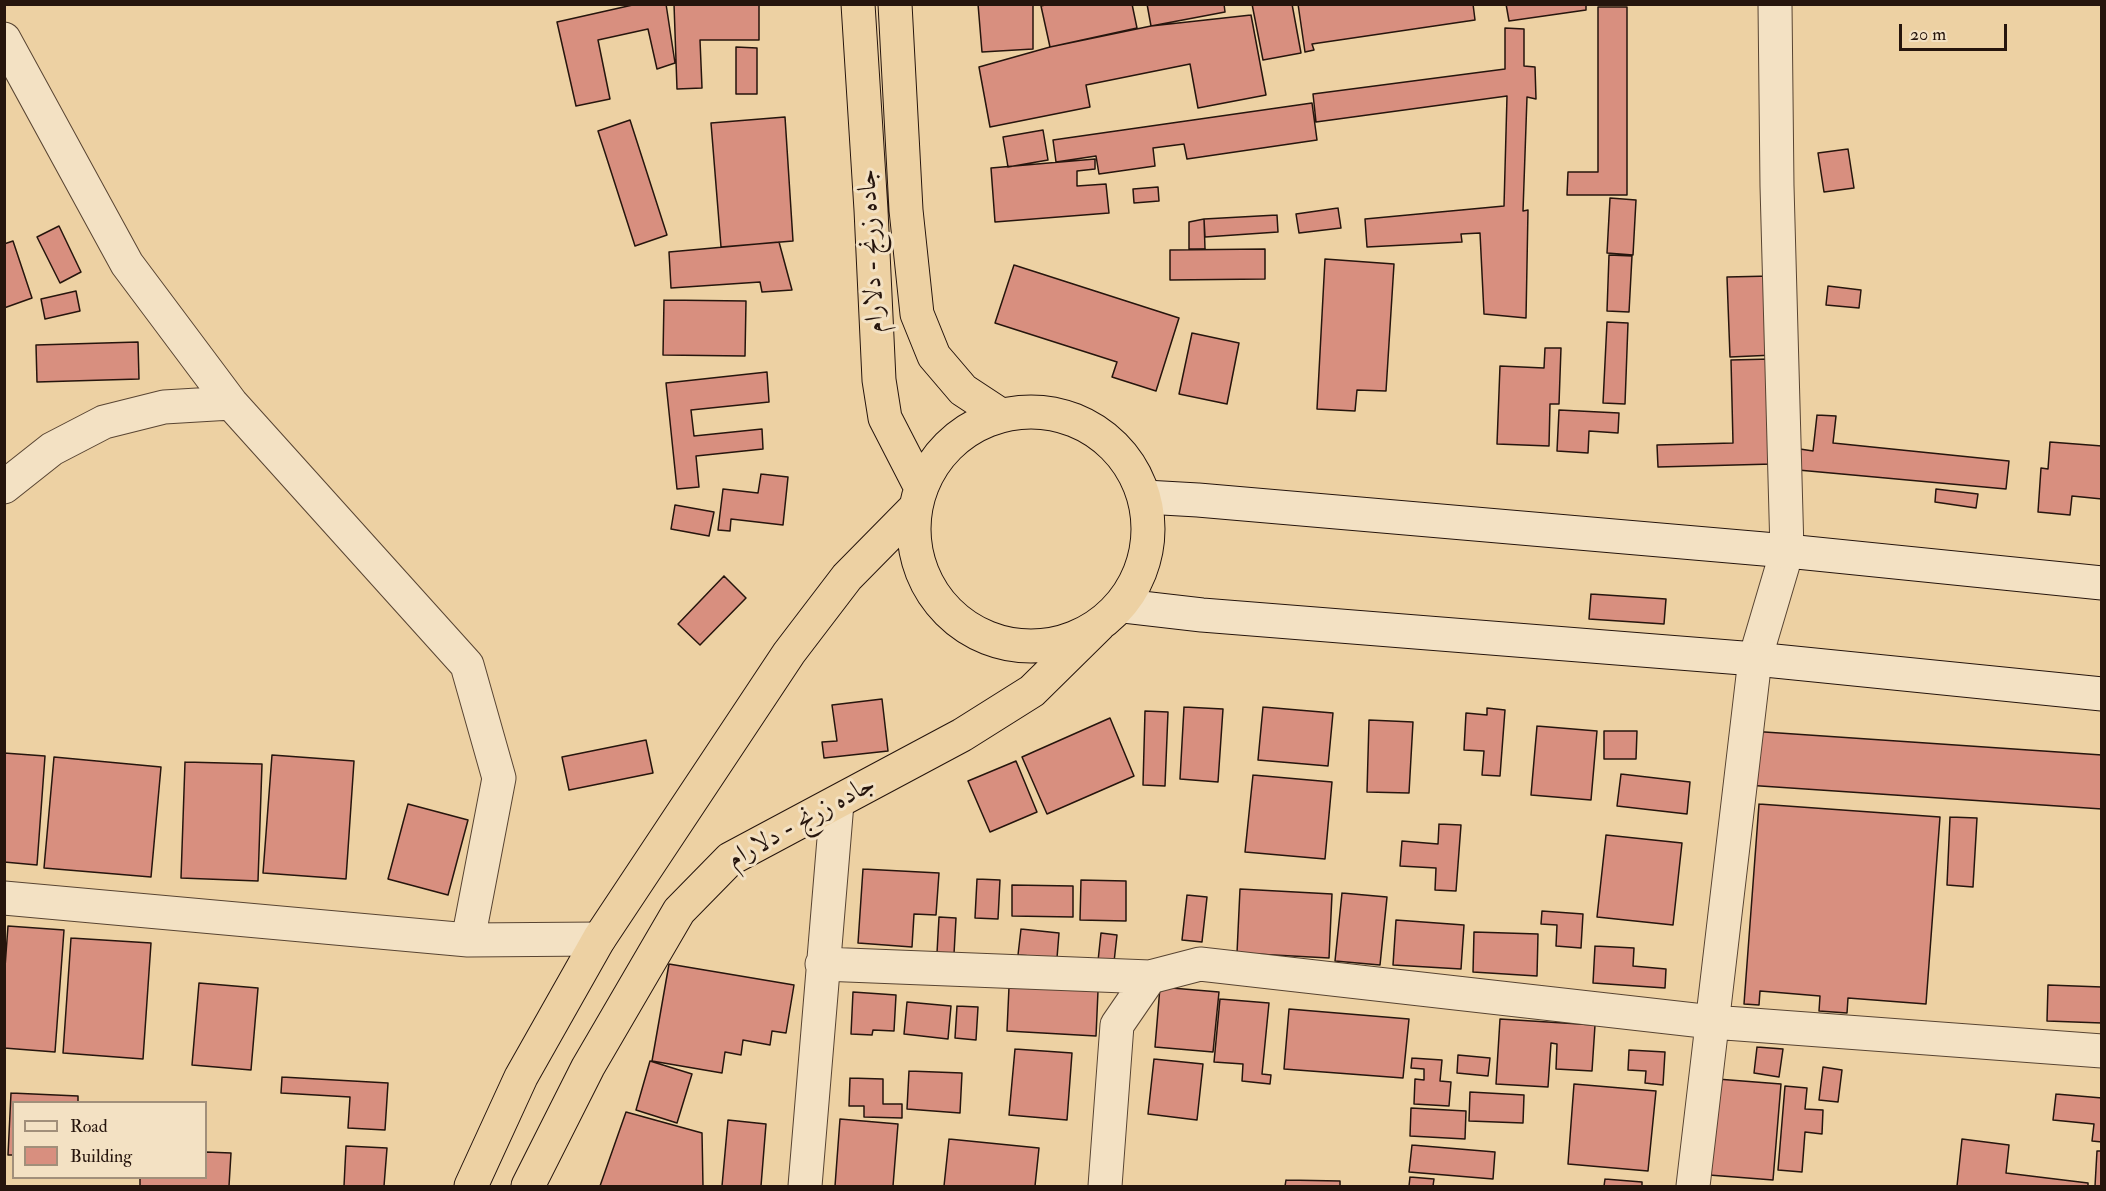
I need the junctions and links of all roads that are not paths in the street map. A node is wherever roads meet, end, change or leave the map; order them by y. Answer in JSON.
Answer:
{"nodes":[{"id":1,"x":858,"y":4,"type":"edge"},
{"id":2,"x":895,"y":4,"type":"edge"},
{"id":3,"x":1775,"y":4,"type":"edge"},
{"id":4,"x":4,"y":39,"type":"edge"},
{"id":5,"x":231,"y":403,"type":"junction"},
{"id":6,"x":1001,"y":414,"type":"junction"},
{"id":7,"x":4,"y":487,"type":"edge"},
{"id":8,"x":919,"y":497,"type":"junction"},
{"id":9,"x":1145,"y":497,"type":"junction"},
{"id":10,"x":1787,"y":551,"type":"junction"},
{"id":11,"x":2102,"y":583,"type":"edge"},
{"id":12,"x":1111,"y":616,"type":"junction"},
{"id":13,"x":1755,"y":659,"type":"junction"},
{"id":14,"x":2102,"y":694,"type":"edge"},
{"id":15,"x":837,"y":803,"type":"junction"},
{"id":16,"x":4,"y":898,"type":"edge"},
{"id":17,"x":599,"y":939,"type":"junction"},
{"id":18,"x":468,"y":940,"type":"junction"},
{"id":19,"x":822,"y":964,"type":"junction"},
{"id":20,"x":1150,"y":977,"type":"junction"},
{"id":21,"x":1712,"y":1022,"type":"junction"},
{"id":22,"x":2102,"y":1051,"type":"edge"},
{"id":23,"x":471,"y":1186,"type":"edge"},
{"id":24,"x":528,"y":1186,"type":"edge"},
{"id":25,"x":805,"y":1186,"type":"edge"},
{"id":26,"x":1105,"y":1186,"type":"edge"},
{"id":27,"x":1693,"y":1186,"type":"edge"}],
"edges":[{"from":1,"to":8,"type":"highway","name":"جاده زرنج - دلارام"},
{"from":2,"to":6,"type":"highway","name":"جاده زرنج - دلارام"},
{"from":3,"to":10,"type":"street"},
{"from":4,"to":5,"type":"street"},
{"from":5,"to":7,"type":"street"},
{"from":5,"to":18,"type":"street"},
{"from":6,"to":8,"type":"highway"},
{"from":6,"to":9,"type":"highway"},
{"from":8,"to":12,"type":"highway"},
{"from":8,"to":17,"type":"highway"},
{"from":9,"to":10,"type":"street"},
{"from":9,"to":12,"type":"highway"},
{"from":10,"to":11,"type":"street"},
{"from":10,"to":13,"type":"street"},
{"from":12,"to":13,"type":"street"},
{"from":12,"to":15,"type":"highway","name":"جاده زرنج - دلارام"},
{"from":13,"to":14,"type":"street"},
{"from":13,"to":21,"type":"street"},
{"from":15,"to":19,"type":"street"},
{"from":15,"to":24,"type":"highway","name":"جاده زرنج - دلارام"},
{"from":16,"to":18,"type":"street"},
{"from":17,"to":18,"type":"street"},
{"from":17,"to":23,"type":"highway"},
{"from":19,"to":20,"type":"street"},
{"from":19,"to":25,"type":"street"},
{"from":20,"to":21,"type":"street"},
{"from":20,"to":26,"type":"street"},
{"from":21,"to":22,"type":"street"},
{"from":21,"to":27,"type":"street"}]}
